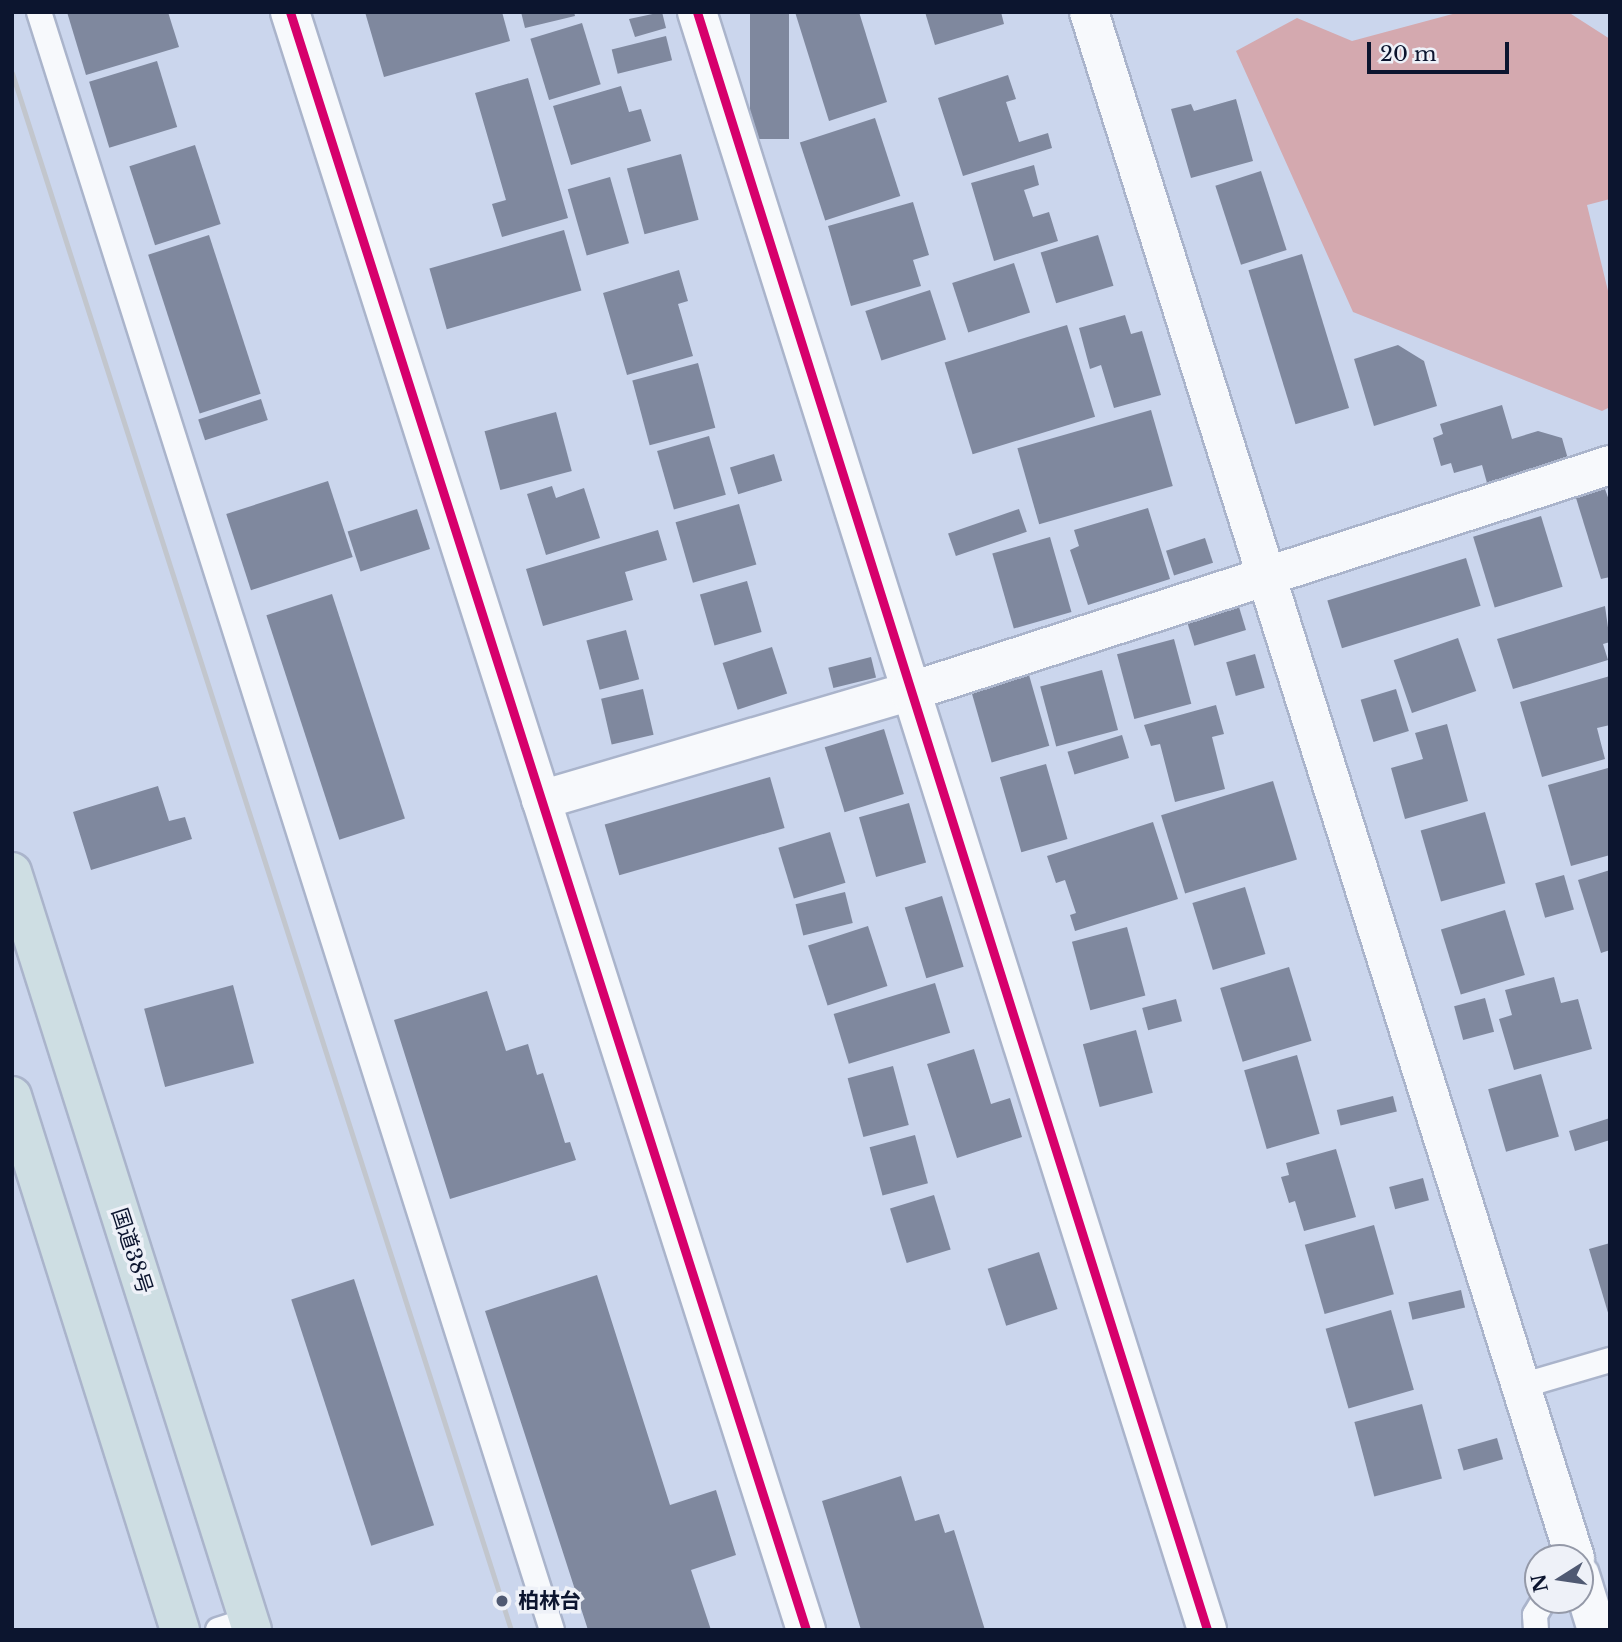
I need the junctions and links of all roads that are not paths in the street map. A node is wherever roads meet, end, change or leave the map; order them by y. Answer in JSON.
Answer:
{"nodes":[{"id":1,"x":39,"y":12,"type":"edge"},
{"id":2,"x":290,"y":12,"type":"edge"},
{"id":3,"x":696,"y":12,"type":"edge"},
{"id":4,"x":1089,"y":12,"type":"edge"},
{"id":5,"x":1610,"y":465,"type":"edge"},
{"id":6,"x":1269,"y":576,"type":"junction"},
{"id":7,"x":909,"y":692,"type":"junction"},
{"id":8,"x":541,"y":800,"type":"junction"},
{"id":9,"x":12,"y":872,"type":"edge"},
{"id":10,"x":12,"y":1096,"type":"edge"},
{"id":11,"x":1610,"y":1360,"type":"edge"},
{"id":12,"x":1521,"y":1386,"type":"junction"},
{"id":13,"x":1571,"y":1544,"type":"edge"},
{"id":14,"x":239,"y":1626,"type":"edge"},
{"id":15,"x":180,"y":1630,"type":"edge"},
{"id":16,"x":552,"y":1630,"type":"edge"},
{"id":17,"x":806,"y":1630,"type":"edge"},
{"id":18,"x":1207,"y":1630,"type":"edge"}],
"edges":[{"from":1,"to":16,"type":"lane"},
{"from":2,"to":8,"type":"street"},
{"from":3,"to":7,"type":"street"},
{"from":4,"to":6,"type":"street"},
{"from":5,"to":6,"type":"street"},
{"from":6,"to":7,"type":"street"},
{"from":6,"to":12,"type":"street"},
{"from":7,"to":8,"type":"street"},
{"from":7,"to":18,"type":"street"},
{"from":8,"to":17,"type":"street"},
{"from":9,"to":14,"type":"highway","name":"国道38号"},
{"from":10,"to":15,"type":"highway"},
{"from":11,"to":12,"type":"lane"},
{"from":12,"to":13,"type":"street"}]}
